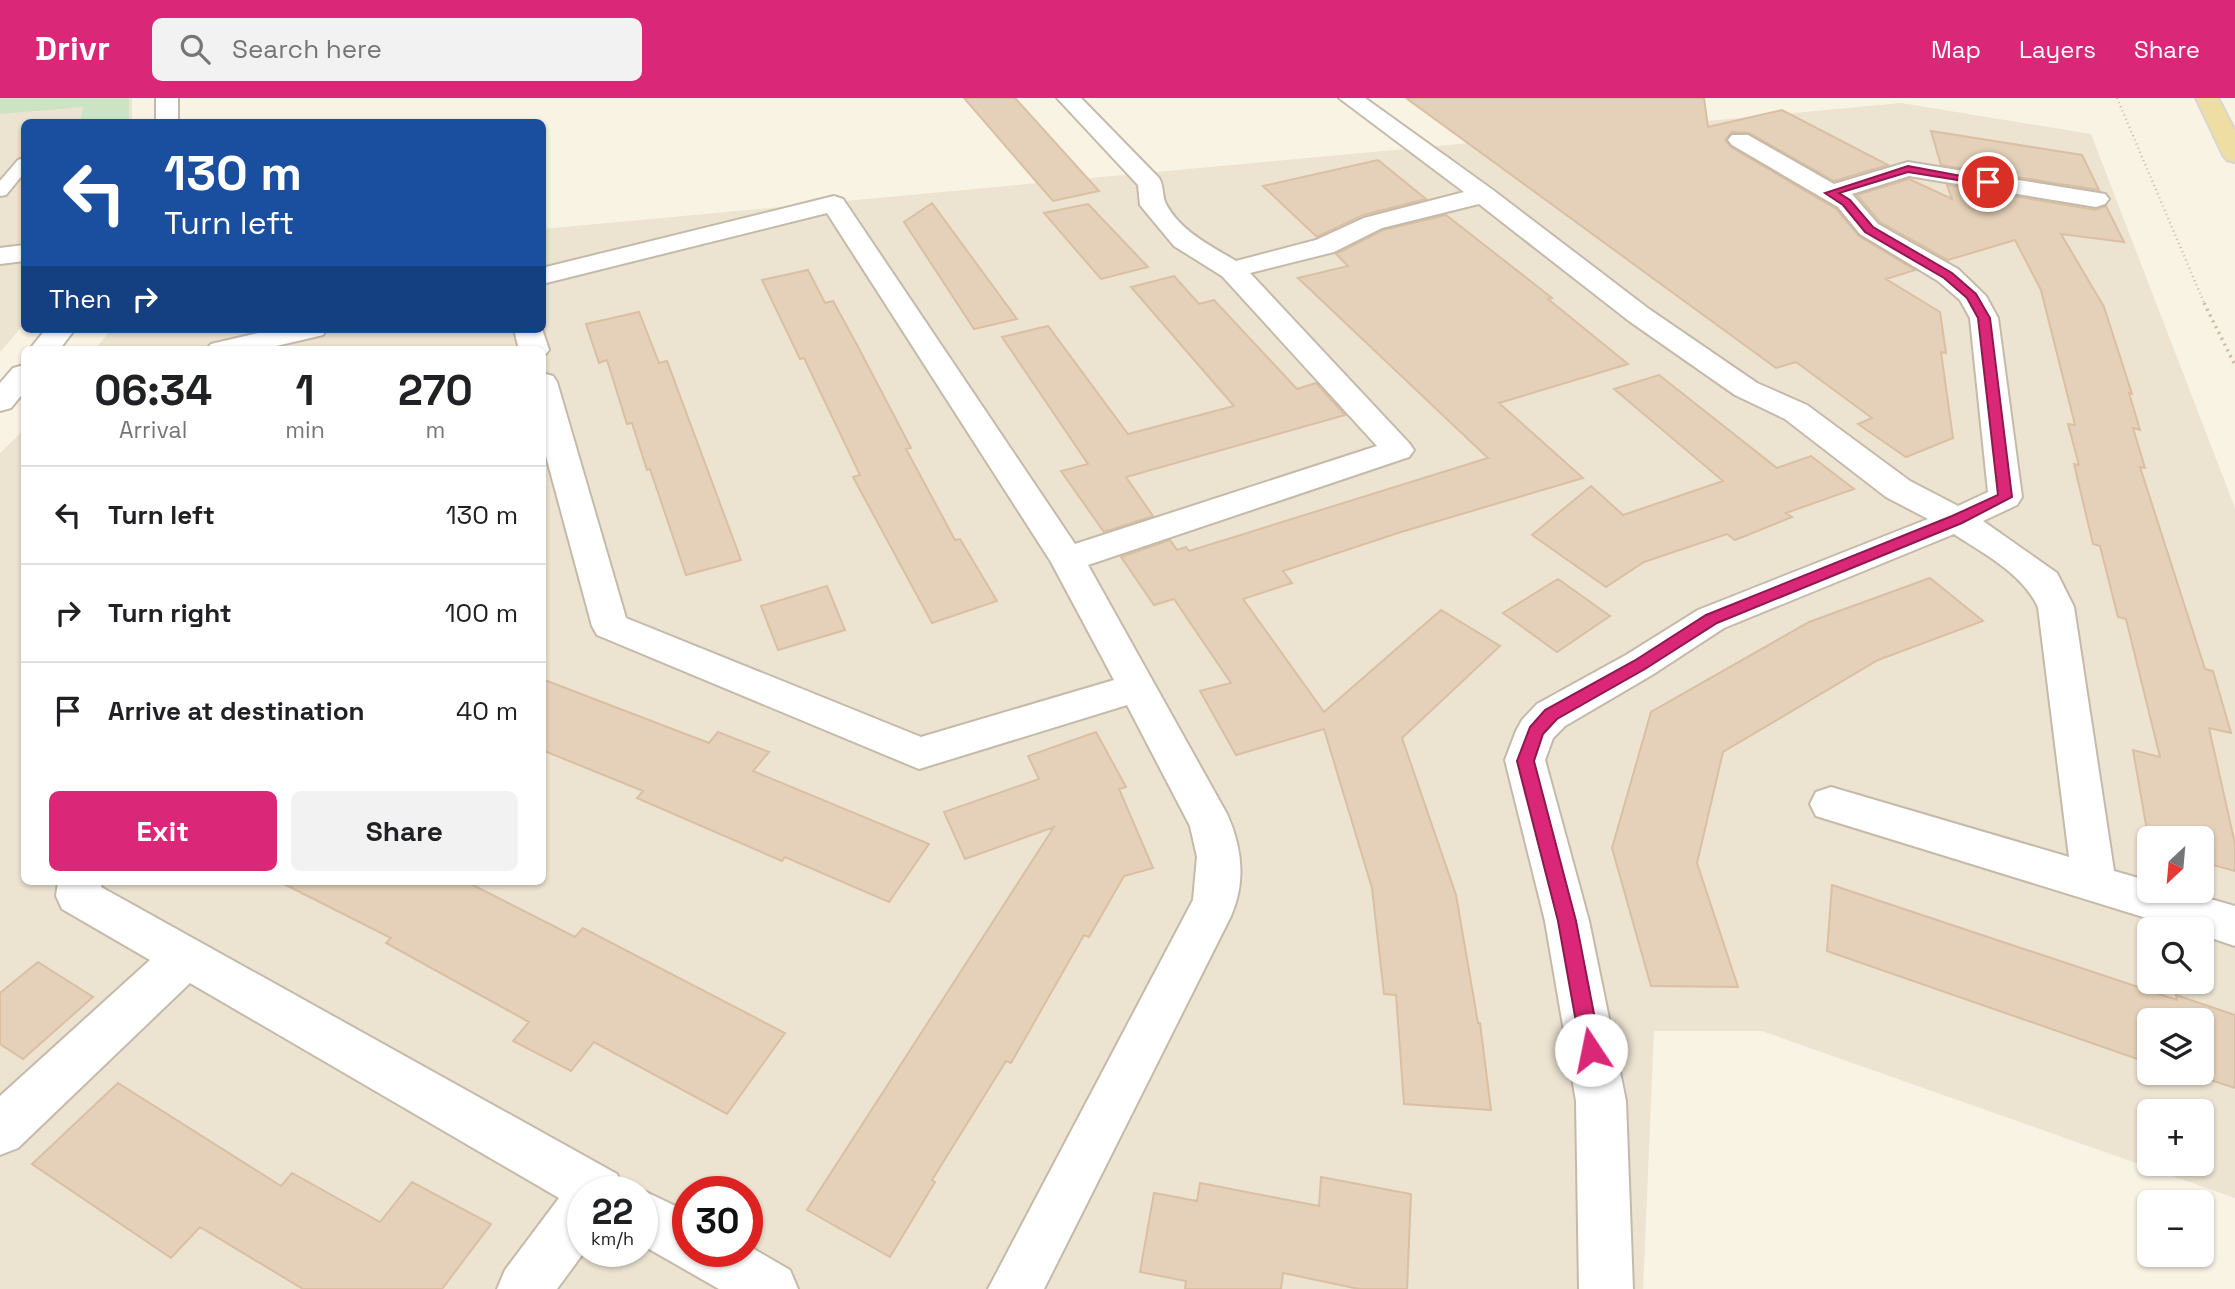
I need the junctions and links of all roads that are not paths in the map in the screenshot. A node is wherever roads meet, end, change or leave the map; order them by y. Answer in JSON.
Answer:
{"nodes":[{"id":1,"x":167,"y":98,"type":"edge"},
{"id":2,"x":1068,"y":98,"type":"edge"},
{"id":3,"x":1350,"y":98,"type":"edge"},
{"id":4,"x":2207,"y":98,"type":"edge"},
{"id":5,"x":167,"y":119,"type":"edge"},
{"id":6,"x":1740,"y":140,"type":"dead end"},
{"id":7,"x":2235,"y":155,"type":"edge"},
{"id":8,"x":21,"y":166,"type":"edge"},
{"id":9,"x":0,"y":191,"type":"edge"},
{"id":10,"x":1830,"y":193,"type":"junction"},
{"id":11,"x":1485,"y":195,"type":"junction"},
{"id":12,"x":2096,"y":199,"type":"dead end"},
{"id":13,"x":21,"y":253,"type":"edge"},
{"id":14,"x":0,"y":256,"type":"edge"},
{"id":15,"x":1231,"y":270,"type":"junction"},
{"id":16,"x":546,"y":275,"type":"edge"},
{"id":17,"x":295,"y":333,"type":"edge"},
{"id":18,"x":239,"y":346,"type":"edge"},
{"id":19,"x":21,"y":378,"type":"edge"},
{"id":20,"x":546,"y":396,"type":"edge"},
{"id":21,"x":0,"y":402,"type":"edge"},
{"id":22,"x":1957,"y":520,"type":"junction"},
{"id":23,"x":1067,"y":559,"type":"junction"},
{"id":24,"x":1138,"y":687,"type":"junction"},
{"id":25,"x":1831,"y":804,"type":"dead end"},
{"id":26,"x":2094,"y":882,"type":"junction"},
{"id":27,"x":80,"y":885,"type":"edge"},
{"id":28,"x":2235,"y":926,"type":"edge"},
{"id":29,"x":186,"y":957,"type":"junction"},
{"id":30,"x":0,"y":1130,"type":"edge"},
{"id":31,"x":567,"y":1180,"type":"edge"},
{"id":32,"x":567,"y":1232,"type":"edge"},
{"id":33,"x":733,"y":1267,"type":"edge"},
{"id":34,"x":524,"y":1289,"type":"edge"},
{"id":35,"x":771,"y":1289,"type":"edge"},
{"id":36,"x":1015,"y":1289,"type":"edge"},
{"id":37,"x":1606,"y":1289,"type":"edge"}],
"edges":[{"from":1,"to":5,"type":"street"},
{"from":2,"to":15,"type":"street"},
{"from":3,"to":11,"type":"street"},
{"from":4,"to":7,"type":"main road"},
{"from":6,"to":10,"type":"street"},
{"from":8,"to":9,"type":"lane"},
{"from":10,"to":12,"type":"street"},
{"from":10,"to":22,"type":"street"},
{"from":11,"to":15,"type":"street"},
{"from":11,"to":22,"type":"street"},
{"from":13,"to":14,"type":"street"},
{"from":15,"to":23,"type":"street"},
{"from":16,"to":23,"type":"street"},
{"from":17,"to":18,"type":"street"},
{"from":19,"to":21,"type":"street"},
{"from":20,"to":24,"type":"street"},
{"from":22,"to":26,"type":"street"},
{"from":22,"to":37,"type":"street"},
{"from":23,"to":24,"type":"street"},
{"from":24,"to":36,"type":"street"},
{"from":25,"to":26,"type":"street"},
{"from":26,"to":28,"type":"street"},
{"from":27,"to":29,"type":"street"},
{"from":29,"to":30,"type":"street"},
{"from":29,"to":31,"type":"street"},
{"from":32,"to":34,"type":"street"},
{"from":33,"to":35,"type":"street"}]}
